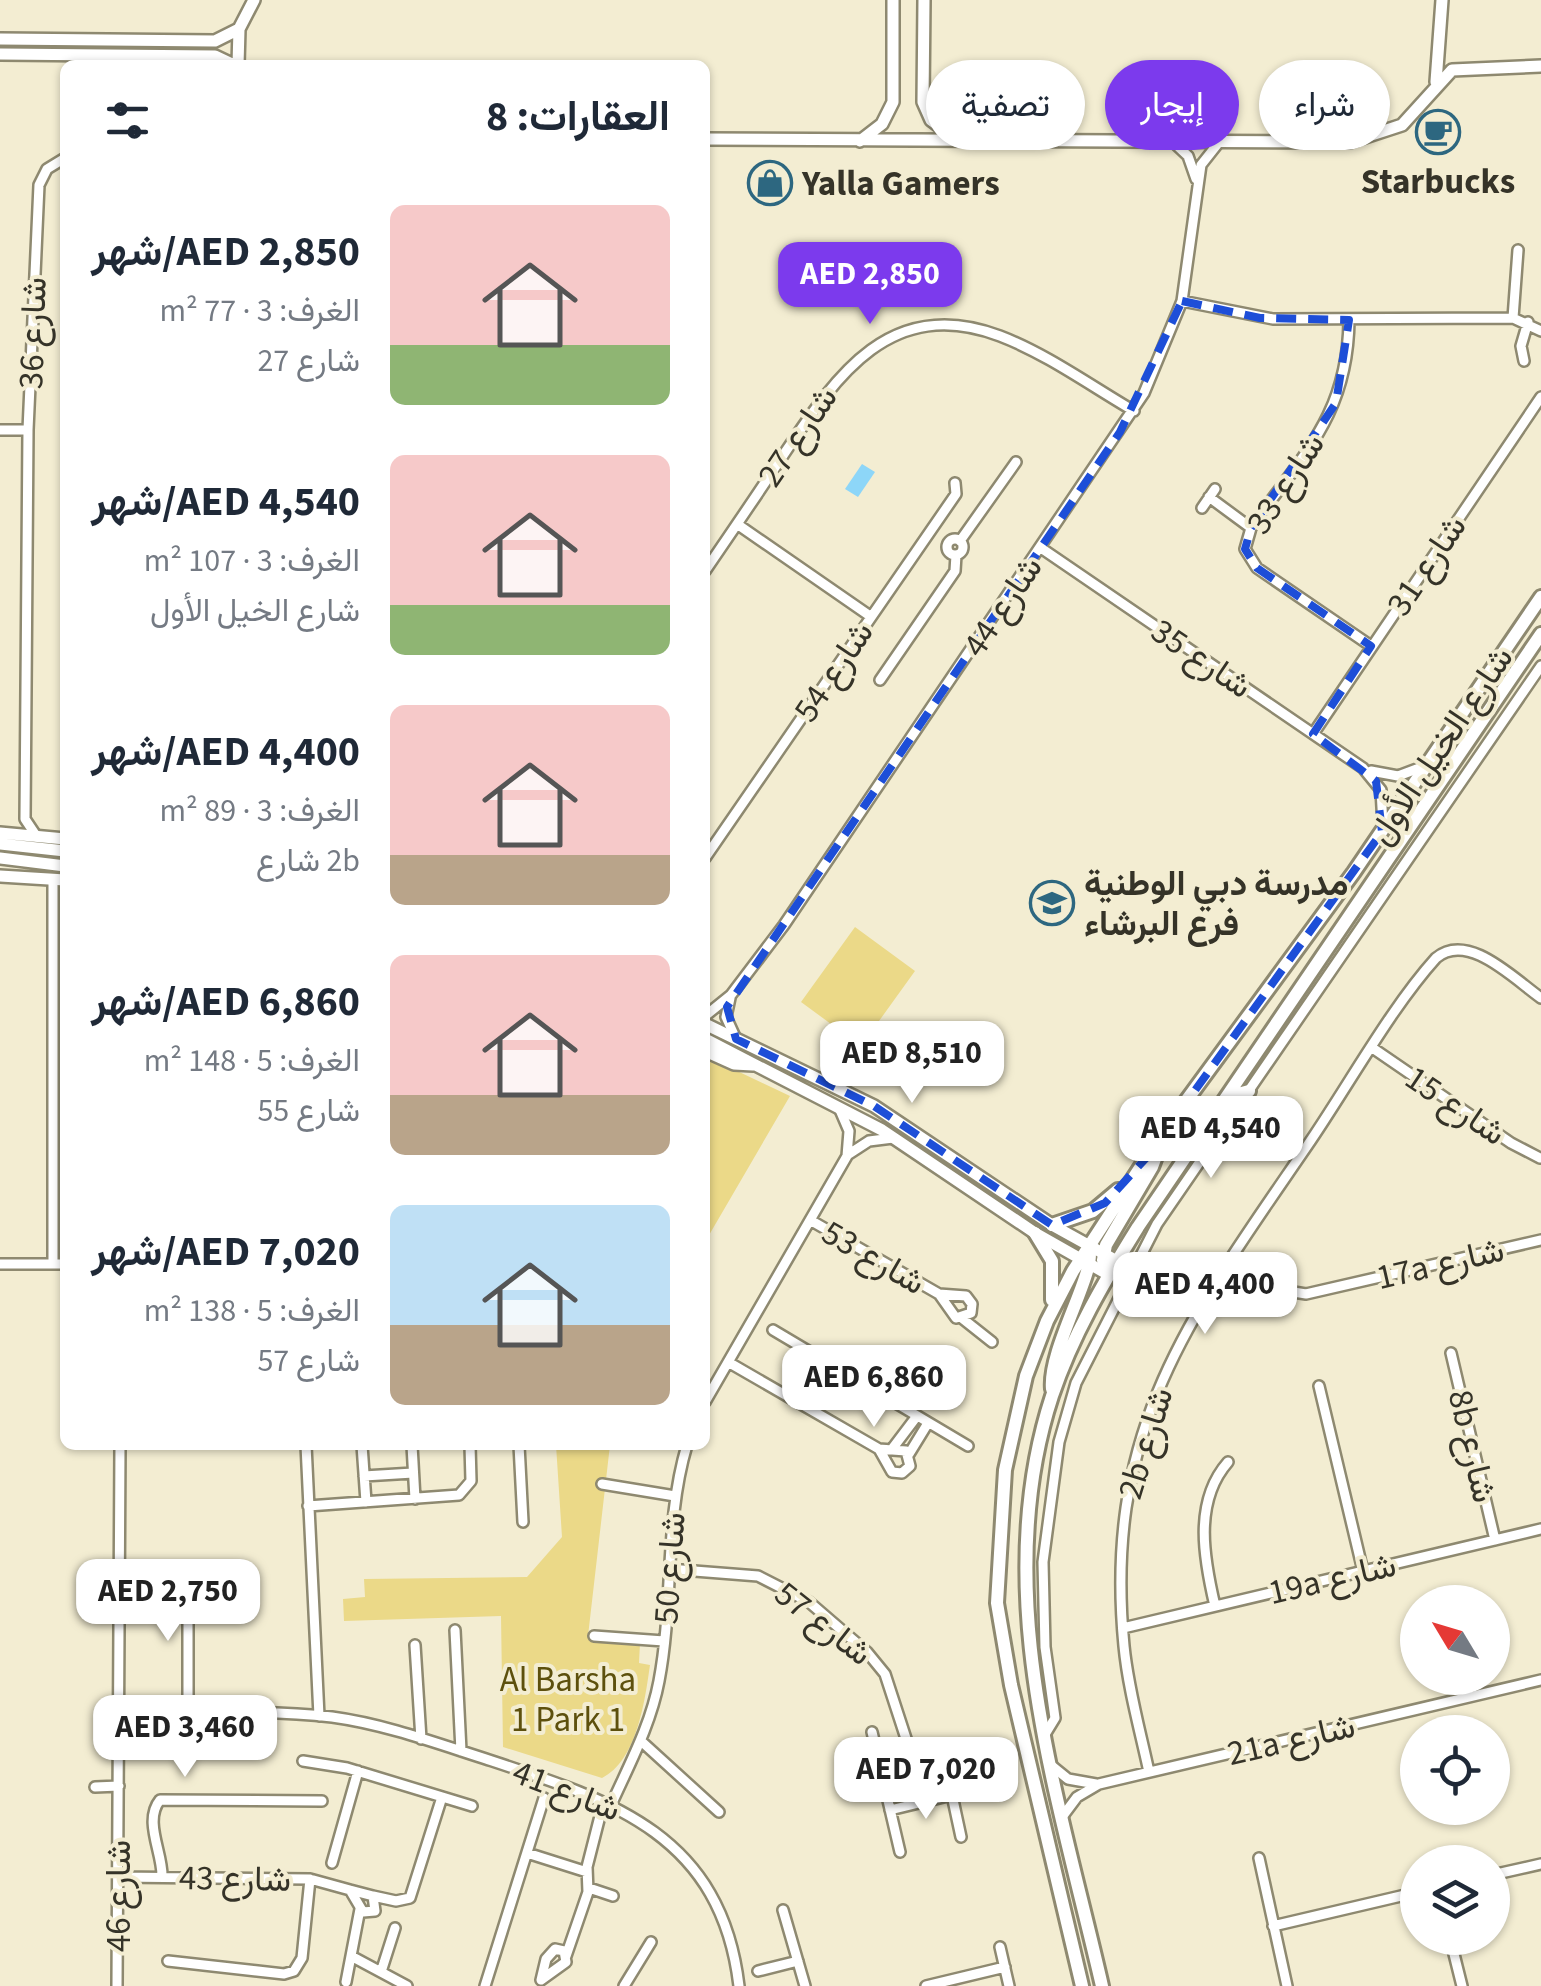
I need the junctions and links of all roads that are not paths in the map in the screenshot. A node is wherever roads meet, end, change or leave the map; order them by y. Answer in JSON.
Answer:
{"nodes":[{"id":1,"x":254,"y":0,"type":"edge"},
{"id":2,"x":893,"y":0,"type":"edge"},
{"id":3,"x":924,"y":0,"type":"edge"},
{"id":4,"x":1442,"y":0,"type":"edge"},
{"id":5,"x":239,"y":30,"type":"junction"},
{"id":6,"x":0,"y":39,"type":"edge"},
{"id":7,"x":0,"y":54,"type":"edge"},
{"id":8,"x":106,"y":60,"type":"edge"},
{"id":9,"x":224,"y":60,"type":"edge"},
{"id":10,"x":236,"y":60,"type":"edge"},
{"id":11,"x":1541,"y":66,"type":"edge"},
{"id":12,"x":1435,"y":86,"type":"junction"},
{"id":13,"x":926,"y":106,"type":"edge"},
{"id":14,"x":710,"y":139,"type":"edge"},
{"id":15,"x":1239,"y":139,"type":"edge"},
{"id":16,"x":860,"y":140,"type":"junction"},
{"id":17,"x":926,"y":140,"type":"edge"},
{"id":18,"x":1182,"y":150,"type":"edge"},
{"id":19,"x":1212,"y":150,"type":"edge"},
{"id":20,"x":60,"y":161,"type":"edge"},
{"id":21,"x":1197,"y":182,"type":"junction"},
{"id":22,"x":1518,"y":250,"type":"dead end"},
{"id":23,"x":1182,"y":301,"type":"junction"},
{"id":24,"x":1513,"y":318,"type":"junction"},
{"id":25,"x":1349,"y":320,"type":"junction"},
{"id":26,"x":1528,"y":322,"type":"junction"},
{"id":27,"x":1541,"y":331,"type":"edge"},
{"id":28,"x":1524,"y":361,"type":"dead end"},
{"id":29,"x":1541,"y":397,"type":"edge"},
{"id":30,"x":1134,"y":411,"type":"junction"},
{"id":31,"x":0,"y":430,"type":"edge"},
{"id":32,"x":28,"y":430,"type":"junction"},
{"id":33,"x":1016,"y":462,"type":"dead end"},
{"id":34,"x":955,"y":483,"type":"dead end"},
{"id":35,"x":1202,"y":508,"type":"dead end"},
{"id":36,"x":737,"y":524,"type":"junction"},
{"id":37,"x":1251,"y":528,"type":"junction"},
{"id":38,"x":931,"y":529,"type":"junction"},
{"id":39,"x":953,"y":542,"type":"junction"},
{"id":40,"x":1042,"y":548,"type":"junction"},
{"id":41,"x":710,"y":563,"type":"edge"},
{"id":42,"x":1541,"y":597,"type":"edge"},
{"id":43,"x":870,"y":616,"type":"junction"},
{"id":44,"x":1541,"y":634,"type":"edge"},
{"id":45,"x":1371,"y":646,"type":"junction"},
{"id":46,"x":1541,"y":666,"type":"edge"},
{"id":47,"x":880,"y":680,"type":"dead end"},
{"id":48,"x":1313,"y":734,"type":"junction"},
{"id":49,"x":1429,"y":762,"type":"junction"},
{"id":50,"x":1364,"y":768,"type":"junction"},
{"id":51,"x":25,"y":819,"type":"junction"},
{"id":52,"x":1382,"y":832,"type":"junction"},
{"id":53,"x":6,"y":834,"type":"edge"},
{"id":54,"x":38,"y":837,"type":"junction"},
{"id":55,"x":60,"y":839,"type":"edge"},
{"id":56,"x":0,"y":844,"type":"edge"},
{"id":57,"x":60,"y":851,"type":"edge"},
{"id":58,"x":710,"y":851,"type":"edge"},
{"id":59,"x":0,"y":858,"type":"edge"},
{"id":60,"x":60,"y":865,"type":"edge"},
{"id":61,"x":0,"y":876,"type":"edge"},
{"id":62,"x":59,"y":879,"type":"edge"},
{"id":63,"x":730,"y":996,"type":"junction"},
{"id":64,"x":1541,"y":998,"type":"edge"},
{"id":65,"x":710,"y":1012,"type":"edge"},
{"id":66,"x":710,"y":1026,"type":"edge"},
{"id":67,"x":736,"y":1039,"type":"junction"},
{"id":68,"x":710,"y":1042,"type":"edge"},
{"id":69,"x":1374,"y":1049,"type":"junction"},
{"id":70,"x":710,"y":1052,"type":"edge"},
{"id":71,"x":755,"y":1065,"type":"junction"},
{"id":72,"x":1249,"y":1090,"type":"junction"},
{"id":73,"x":1227,"y":1096,"type":"junction"},
{"id":74,"x":838,"y":1108,"type":"junction"},
{"id":75,"x":1164,"y":1130,"type":"junction"},
{"id":76,"x":896,"y":1139,"type":"junction"},
{"id":77,"x":846,"y":1156,"type":"junction"},
{"id":78,"x":1146,"y":1158,"type":"junction"},
{"id":79,"x":1540,"y":1158,"type":"edge"},
{"id":80,"x":810,"y":1220,"type":"junction"},
{"id":81,"x":1052,"y":1225,"type":"junction"},
{"id":82,"x":1035,"y":1232,"type":"junction"},
{"id":83,"x":1541,"y":1240,"type":"edge"},
{"id":84,"x":1088,"y":1246,"type":"junction"},
{"id":85,"x":1232,"y":1256,"type":"junction"},
{"id":86,"x":1110,"y":1258,"type":"junction"},
{"id":87,"x":1086,"y":1262,"type":"junction"},
{"id":88,"x":0,"y":1264,"type":"edge"},
{"id":89,"x":53,"y":1264,"type":"junction"},
{"id":90,"x":60,"y":1264,"type":"edge"},
{"id":91,"x":1109,"y":1275,"type":"junction"},
{"id":92,"x":939,"y":1294,"type":"junction"},
{"id":93,"x":963,"y":1319,"type":"junction"},
{"id":94,"x":1047,"y":1321,"type":"junction"},
{"id":95,"x":774,"y":1330,"type":"dead end"},
{"id":96,"x":992,"y":1342,"type":"dead end"},
{"id":97,"x":1451,"y":1353,"type":"dead end"},
{"id":98,"x":728,"y":1362,"type":"junction"},
{"id":99,"x":1319,"y":1386,"type":"dead end"},
{"id":100,"x":710,"y":1393,"type":"edge"},
{"id":101,"x":1053,"y":1393,"type":"junction"},
{"id":102,"x":917,"y":1416,"type":"junction"},
{"id":103,"x":928,"y":1423,"type":"junction"},
{"id":104,"x":968,"y":1446,"type":"dead end"},
{"id":105,"x":878,"y":1449,"type":"junction"},
{"id":106,"x":892,"y":1449,"type":"junction"},
{"id":107,"x":120,"y":1450,"type":"edge"},
{"id":108,"x":306,"y":1450,"type":"edge"},
{"id":109,"x":362,"y":1450,"type":"edge"},
{"id":110,"x":412,"y":1450,"type":"edge"},
{"id":111,"x":470,"y":1450,"type":"edge"},
{"id":112,"x":518,"y":1450,"type":"edge"},
{"id":113,"x":686,"y":1450,"type":"edge"},
{"id":114,"x":909,"y":1454,"type":"junction"},
{"id":115,"x":1228,"y":1462,"type":"dead end"},
{"id":116,"x":413,"y":1474,"type":"junction"},
{"id":117,"x":364,"y":1476,"type":"junction"},
{"id":118,"x":602,"y":1484,"type":"dead end"},
{"id":119,"x":674,"y":1496,"type":"junction"},
{"id":120,"x":415,"y":1499,"type":"junction"},
{"id":121,"x":366,"y":1502,"type":"junction"},
{"id":122,"x":308,"y":1506,"type":"junction"},
{"id":123,"x":523,"y":1522,"type":"dead end"},
{"id":124,"x":1541,"y":1529,"type":"edge"},
{"id":125,"x":1495,"y":1540,"type":"junction"},
{"id":126,"x":670,"y":1569,"type":"junction"},
{"id":127,"x":1363,"y":1571,"type":"junction"},
{"id":128,"x":188,"y":1574,"type":"dead end"},
{"id":129,"x":96,"y":1595,"type":"dead end"},
{"id":130,"x":120,"y":1596,"type":"junction"},
{"id":131,"x":1215,"y":1606,"type":"junction"},
{"id":132,"x":1123,"y":1628,"type":"junction"},
{"id":133,"x":455,"y":1630,"type":"dead end"},
{"id":134,"x":594,"y":1636,"type":"dead end"},
{"id":135,"x":664,"y":1641,"type":"junction"},
{"id":136,"x":415,"y":1646,"type":"dead end"},
{"id":137,"x":1541,"y":1680,"type":"edge"},
{"id":138,"x":119,"y":1712,"type":"junction"},
{"id":139,"x":188,"y":1713,"type":"junction"},
{"id":140,"x":319,"y":1716,"type":"junction"},
{"id":141,"x":872,"y":1732,"type":"dead end"},
{"id":142,"x":1044,"y":1736,"type":"junction"},
{"id":143,"x":420,"y":1739,"type":"junction"},
{"id":144,"x":641,"y":1741,"type":"junction"},
{"id":145,"x":941,"y":1744,"type":"dead end"},
{"id":146,"x":461,"y":1751,"type":"junction"},
{"id":147,"x":913,"y":1760,"type":"junction"},
{"id":148,"x":303,"y":1761,"type":"dead end"},
{"id":149,"x":1050,"y":1764,"type":"junction"},
{"id":150,"x":947,"y":1770,"type":"junction"},
{"id":151,"x":358,"y":1771,"type":"junction"},
{"id":152,"x":1149,"y":1772,"type":"junction"},
{"id":153,"x":926,"y":1775,"type":"junction"},
{"id":154,"x":909,"y":1778,"type":"junction"},
{"id":155,"x":1099,"y":1784,"type":"junction"},
{"id":156,"x":884,"y":1785,"type":"junction"},
{"id":157,"x":119,"y":1786,"type":"junction"},
{"id":158,"x":95,"y":1787,"type":"dead end"},
{"id":159,"x":952,"y":1796,"type":"junction"},
{"id":160,"x":442,"y":1797,"type":"junction"},
{"id":161,"x":544,"y":1798,"type":"dead end"},
{"id":162,"x":322,"y":1801,"type":"dead end"},
{"id":163,"x":612,"y":1803,"type":"junction"},
{"id":164,"x":472,"y":1806,"type":"dead end"},
{"id":165,"x":890,"y":1810,"type":"junction"},
{"id":166,"x":719,"y":1812,"type":"dead end"},
{"id":167,"x":600,"y":1816,"type":"dead end"},
{"id":168,"x":1062,"y":1816,"type":"junction"},
{"id":169,"x":962,"y":1837,"type":"dead end"},
{"id":170,"x":900,"y":1852,"type":"dead end"},
{"id":171,"x":527,"y":1853,"type":"junction"},
{"id":172,"x":1259,"y":1858,"type":"dead end"},
{"id":173,"x":332,"y":1863,"type":"dead end"},
{"id":174,"x":1541,"y":1864,"type":"edge"},
{"id":175,"x":1510,"y":1871,"type":"edge"},
{"id":176,"x":587,"y":1872,"type":"junction"},
{"id":177,"x":118,"y":1877,"type":"junction"},
{"id":178,"x":162,"y":1877,"type":"junction"},
{"id":179,"x":310,"y":1880,"type":"junction"},
{"id":180,"x":589,"y":1888,"type":"junction"},
{"id":181,"x":350,"y":1890,"type":"junction"},
{"id":182,"x":372,"y":1895,"type":"junction"},
{"id":183,"x":613,"y":1896,"type":"dead end"},
{"id":184,"x":1400,"y":1896,"type":"edge"},
{"id":185,"x":360,"y":1909,"type":"junction"},
{"id":186,"x":783,"y":1910,"type":"dead end"},
{"id":187,"x":1273,"y":1926,"type":"junction"},
{"id":188,"x":395,"y":1928,"type":"dead end"},
{"id":189,"x":651,"y":1942,"type":"dead end"},
{"id":190,"x":1072,"y":1942,"type":"junction"},
{"id":191,"x":1000,"y":1947,"type":"dead end"},
{"id":192,"x":1454,"y":1955,"type":"edge"},
{"id":193,"x":351,"y":1956,"type":"junction"},
{"id":194,"x":566,"y":1956,"type":"junction"},
{"id":195,"x":798,"y":1961,"type":"junction"},
{"id":196,"x":168,"y":1962,"type":"dead end"},
{"id":197,"x":1005,"y":1967,"type":"junction"},
{"id":198,"x":380,"y":1972,"type":"junction"},
{"id":199,"x":739,"y":1981,"type":"edge"},
{"id":200,"x":346,"y":1982,"type":"dead end"},
{"id":201,"x":540,"y":1983,"type":"edge"},
{"id":202,"x":117,"y":1986,"type":"edge"},
{"id":203,"x":407,"y":1986,"type":"edge"},
{"id":204,"x":485,"y":1986,"type":"edge"},
{"id":205,"x":624,"y":1986,"type":"edge"},
{"id":206,"x":805,"y":1986,"type":"edge"},
{"id":207,"x":926,"y":1986,"type":"edge"},
{"id":208,"x":1009,"y":1986,"type":"edge"},
{"id":209,"x":1082,"y":1986,"type":"edge"},
{"id":210,"x":1099,"y":1986,"type":"edge"},
{"id":211,"x":1287,"y":1986,"type":"edge"},
{"id":212,"x":1462,"y":1986,"type":"edge"}],
"edges":[{"from":1,"to":5,"type":"street"},
{"from":2,"to":16,"type":"street"},
{"from":3,"to":13,"type":"street"},
{"from":4,"to":12,"type":"street"},
{"from":5,"to":6,"type":"street"},
{"from":5,"to":10,"type":"street"},
{"from":7,"to":8,"type":"street"},
{"from":8,"to":9,"type":"street"},
{"from":11,"to":12,"type":"street"},
{"from":12,"to":15,"type":"street"},
{"from":14,"to":16,"type":"street"},
{"from":16,"to":17,"type":"street"},
{"from":18,"to":21,"type":"street"},
{"from":19,"to":21,"type":"street","name":"شارع 44"},
{"from":20,"to":32,"type":"street","name":"شارع 36"},
{"from":21,"to":23,"type":"street","name":"شارع 44"},
{"from":22,"to":24,"type":"street"},
{"from":23,"to":25,"type":"street"},
{"from":23,"to":30,"type":"street","name":"شارع 44"},
{"from":24,"to":25,"type":"street"},
{"from":24,"to":26,"type":"street"},
{"from":25,"to":37,"type":"street","name":"شارع 33"},
{"from":26,"to":27,"type":"street"},
{"from":26,"to":28,"type":"street"},
{"from":29,"to":45,"type":"street","name":"شارع 31"},
{"from":30,"to":36,"type":"street","name":"شارع 27"},
{"from":30,"to":40,"type":"street","name":"شارع 44"},
{"from":31,"to":32,"type":"street"},
{"from":32,"to":51,"type":"street","name":"شارع 36"},
{"from":33,"to":39,"type":"street"},
{"from":34,"to":38,"type":"street","name":"شارع 54"},
{"from":35,"to":37,"type":"street"},
{"from":36,"to":41,"type":"street","name":"شارع 27"},
{"from":36,"to":43,"type":"street"},
{"from":37,"to":45,"type":"street","name":"شارع 33"},
{"from":38,"to":39,"type":"street"},
{"from":38,"to":43,"type":"street","name":"شارع 54"},
{"from":39,"to":47,"type":"street"},
{"from":40,"to":48,"type":"street","name":"شارع 35"},
{"from":40,"to":63,"type":"street","name":"شارع 44"},
{"from":42,"to":49,"type":"main road","name":"شارع الخيل الأول"},
{"from":43,"to":58,"type":"street","name":"شارع 54"},
{"from":44,"to":73,"type":"main road","name":"شارع الخيل الأول"},
{"from":45,"to":48,"type":"street","name":"شارع 31"},
{"from":46,"to":72,"type":"street"},
{"from":48,"to":50,"type":"street","name":"شارع 35"},
{"from":49,"to":50,"type":"street"},
{"from":49,"to":52,"type":"main road","name":"شارع الخيل الأول"},
{"from":50,"to":52,"type":"street"},
{"from":51,"to":53,"type":"street"},
{"from":51,"to":54,"type":"street"},
{"from":52,"to":75,"type":"main road","name":"شارع الخيل الأول"},
{"from":53,"to":54,"type":"street"},
{"from":54,"to":55,"type":"street"},
{"from":56,"to":57,"type":"street"},
{"from":59,"to":60,"type":"street"},
{"from":61,"to":62,"type":"street"},
{"from":62,"to":89,"type":"street"},
{"from":63,"to":65,"type":"street","name":"شارع 44"},
{"from":63,"to":67,"type":"street"},
{"from":64,"to":69,"type":"street","name":"2b شارع"},
{"from":66,"to":67,"type":"street"},
{"from":67,"to":81,"type":"street"},
{"from":68,"to":71,"type":"street"},
{"from":69,"to":79,"type":"street","name":"شارع 15"},
{"from":69,"to":85,"type":"street","name":"2b شارع"},
{"from":70,"to":71,"type":"street"},
{"from":71,"to":74,"type":"street"},
{"from":72,"to":73,"type":"main road"},
{"from":72,"to":142,"type":"street"},
{"from":73,"to":86,"type":"main road","name":"شارع الخيل الأول"},
{"from":74,"to":76,"type":"street"},
{"from":74,"to":77,"type":"street"},
{"from":75,"to":78,"type":"main road","name":"شارع الخيل الأول"},
{"from":75,"to":86,"type":"main road"},
{"from":76,"to":77,"type":"street"},
{"from":76,"to":82,"type":"street"},
{"from":77,"to":80,"type":"street"},
{"from":78,"to":81,"type":"main road"},
{"from":78,"to":84,"type":"main road","name":"شارع الخيل الأول"},
{"from":80,"to":92,"type":"street","name":"شارع 53"},
{"from":80,"to":98,"type":"street"},
{"from":81,"to":84,"type":"street"},
{"from":82,"to":87,"type":"street"},
{"from":82,"to":94,"type":"main road"},
{"from":83,"to":85,"type":"street","name":"17a شارع"},
{"from":84,"to":86,"type":"street"},
{"from":84,"to":87,"type":"main road"},
{"from":85,"to":132,"type":"street","name":"2b شارع"},
{"from":86,"to":91,"type":"main road","name":"شارع الخيل الأول"},
{"from":87,"to":91,"type":"street"},
{"from":87,"to":94,"type":"main road"},
{"from":87,"to":101,"type":"main road"},
{"from":88,"to":89,"type":"street"},
{"from":89,"to":90,"type":"street"},
{"from":91,"to":101,"type":"main road","name":"شارع الخيل الأول"},
{"from":92,"to":93,"type":"street"},
{"from":92,"to":93,"type":"street"},
{"from":93,"to":96,"type":"street"},
{"from":94,"to":190,"type":"main road"},
{"from":95,"to":102,"type":"street"},
{"from":97,"to":125,"type":"street","name":"8b شارع"},
{"from":98,"to":100,"type":"street"},
{"from":98,"to":105,"type":"street"},
{"from":99,"to":127,"type":"street"},
{"from":101,"to":142,"type":"main road","name":"شارع الخيل الأول"},
{"from":102,"to":103,"type":"street"},
{"from":102,"to":106,"type":"street"},
{"from":103,"to":104,"type":"street"},
{"from":103,"to":114,"type":"street"},
{"from":105,"to":106,"type":"street"},
{"from":105,"to":114,"type":"street"},
{"from":106,"to":114,"type":"street"},
{"from":107,"to":130,"type":"street","name":"شارع 46"},
{"from":108,"to":122,"type":"street"},
{"from":109,"to":117,"type":"street"},
{"from":110,"to":116,"type":"street"},
{"from":111,"to":120,"type":"street"},
{"from":112,"to":123,"type":"street"},
{"from":113,"to":119,"type":"street","name":"شارع 50"},
{"from":115,"to":131,"type":"street"},
{"from":116,"to":117,"type":"street"},
{"from":116,"to":120,"type":"street"},
{"from":117,"to":121,"type":"street"},
{"from":118,"to":119,"type":"street"},
{"from":119,"to":126,"type":"street","name":"شارع 50"},
{"from":120,"to":121,"type":"street"},
{"from":121,"to":122,"type":"street"},
{"from":122,"to":140,"type":"street"},
{"from":124,"to":125,"type":"street","name":"19a شارع"},
{"from":125,"to":127,"type":"street","name":"19a شارع"},
{"from":126,"to":135,"type":"street","name":"شارع 50"},
{"from":126,"to":147,"type":"street","name":"شارع 57"},
{"from":127,"to":131,"type":"street","name":"19a شارع"},
{"from":128,"to":139,"type":"street"},
{"from":129,"to":130,"type":"street"},
{"from":130,"to":138,"type":"street","name":"شارع 46"},
{"from":131,"to":132,"type":"street","name":"19a شارع"},
{"from":132,"to":152,"type":"street","name":"2b شارع"},
{"from":133,"to":146,"type":"street"},
{"from":134,"to":135,"type":"street"},
{"from":135,"to":144,"type":"street","name":"شارع 50"},
{"from":136,"to":143,"type":"street"},
{"from":137,"to":152,"type":"street","name":"21a شارع"},
{"from":138,"to":139,"type":"street","name":"شارع 41"},
{"from":138,"to":157,"type":"street","name":"شارع 46"},
{"from":139,"to":140,"type":"street","name":"شارع 41"},
{"from":140,"to":143,"type":"street","name":"شارع 41"},
{"from":141,"to":156,"type":"street"},
{"from":142,"to":149,"type":"main road","name":"شارع الخيل الأول"},
{"from":143,"to":146,"type":"street","name":"شارع 41"},
{"from":144,"to":163,"type":"street","name":"شارع 50"},
{"from":144,"to":166,"type":"street"},
{"from":145,"to":150,"type":"street"},
{"from":146,"to":163,"type":"street","name":"شارع 41"},
{"from":147,"to":153,"type":"street"},
{"from":147,"to":154,"type":"street"},
{"from":148,"to":151,"type":"street"},
{"from":149,"to":155,"type":"street"},
{"from":149,"to":168,"type":"main road","name":"شارع الخيل الأول"},
{"from":150,"to":153,"type":"street"},
{"from":150,"to":159,"type":"street"},
{"from":151,"to":160,"type":"street"},
{"from":151,"to":173,"type":"street"},
{"from":152,"to":155,"type":"street","name":"21a شارع"},
{"from":153,"to":154,"type":"street"},
{"from":154,"to":156,"type":"street"},
{"from":155,"to":168,"type":"street","name":"21a شارع"},
{"from":156,"to":165,"type":"street"},
{"from":157,"to":158,"type":"street"},
{"from":157,"to":177,"type":"street","name":"شارع 46"},
{"from":159,"to":165,"type":"street"},
{"from":159,"to":169,"type":"street"},
{"from":160,"to":164,"type":"street"},
{"from":160,"to":182,"type":"street","name":"شارع 43"},
{"from":161,"to":171,"type":"street"},
{"from":162,"to":178,"type":"street"},
{"from":163,"to":199,"type":"street","name":"شارع 41"},
{"from":165,"to":170,"type":"street"},
{"from":167,"to":176,"type":"street"},
{"from":168,"to":210,"type":"main road","name":"شارع الخيل الأول"},
{"from":171,"to":176,"type":"street"},
{"from":171,"to":204,"type":"street"},
{"from":172,"to":187,"type":"street"},
{"from":174,"to":175,"type":"street"},
{"from":176,"to":180,"type":"street"},
{"from":177,"to":178,"type":"street","name":"شارع 43"},
{"from":177,"to":202,"type":"street","name":"شارع 46"},
{"from":178,"to":179,"type":"street","name":"شارع 43"},
{"from":179,"to":181,"type":"street","name":"شارع 43"},
{"from":179,"to":196,"type":"street"},
{"from":180,"to":183,"type":"street"},
{"from":180,"to":194,"type":"street"},
{"from":181,"to":182,"type":"street","name":"شارع 43"},
{"from":181,"to":185,"type":"street"},
{"from":182,"to":185,"type":"street"},
{"from":184,"to":187,"type":"street"},
{"from":185,"to":193,"type":"street"},
{"from":186,"to":195,"type":"street"},
{"from":187,"to":211,"type":"street"},
{"from":188,"to":198,"type":"street"},
{"from":189,"to":205,"type":"street"},
{"from":190,"to":209,"type":"main road"},
{"from":190,"to":210,"type":"main road"},
{"from":191,"to":197,"type":"street"},
{"from":192,"to":212,"type":"street"},
{"from":193,"to":198,"type":"street"},
{"from":193,"to":200,"type":"street"},
{"from":194,"to":201,"type":"street"},
{"from":194,"to":201,"type":"street"},
{"from":195,"to":199,"type":"street"},
{"from":195,"to":206,"type":"street"},
{"from":197,"to":207,"type":"street"},
{"from":197,"to":208,"type":"street"},
{"from":198,"to":203,"type":"street"}]}
